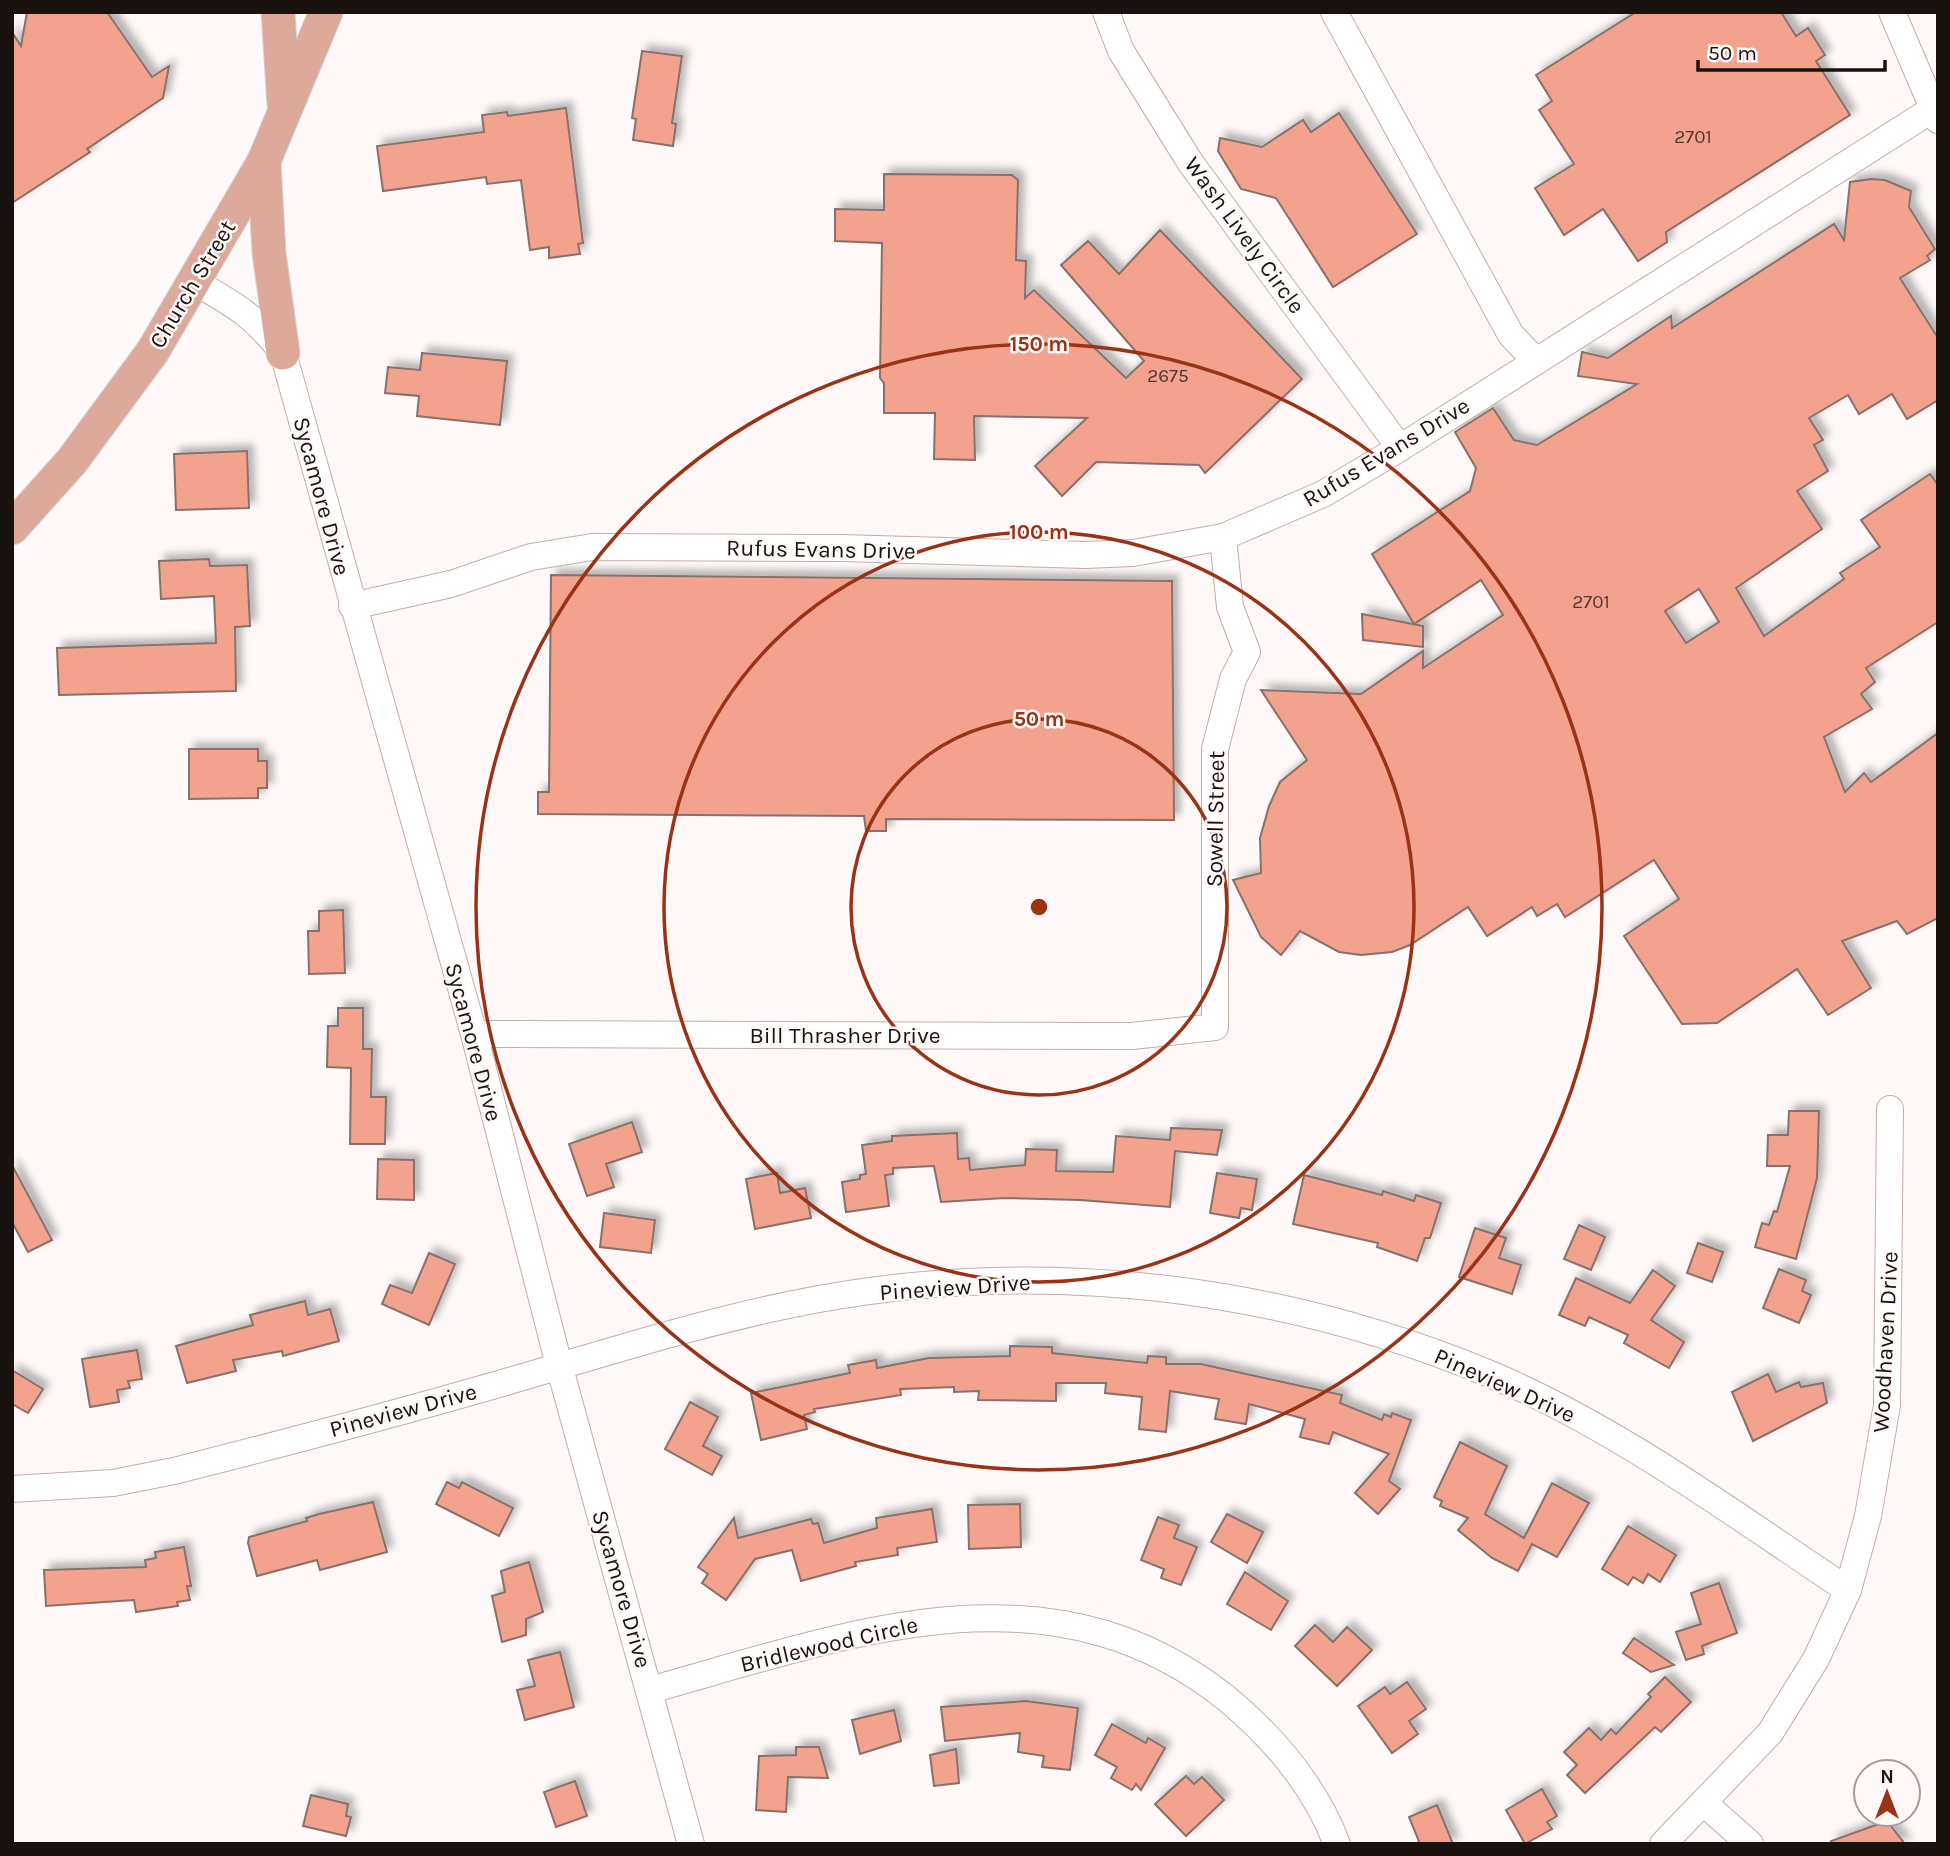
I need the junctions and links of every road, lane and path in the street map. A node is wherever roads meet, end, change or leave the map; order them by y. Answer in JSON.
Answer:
{"nodes":[{"id":1,"x":278,"y":12,"type":"edge"},
{"id":2,"x":326,"y":12,"type":"edge"},
{"id":3,"x":1106,"y":12,"type":"edge"},
{"id":4,"x":1334,"y":12,"type":"edge"},
{"id":5,"x":1892,"y":12,"type":"edge"},
{"id":6,"x":284,"y":111,"type":"junction"},
{"id":7,"x":1935,"y":115,"type":"edge"},
{"id":8,"x":264,"y":161,"type":"junction"},
{"id":9,"x":195,"y":282,"type":"junction"},
{"id":10,"x":284,"y":353,"type":"junction"},
{"id":11,"x":1535,"y":360,"type":"junction"},
{"id":12,"x":1400,"y":448,"type":"junction"},
{"id":13,"x":12,"y":528,"type":"edge"},
{"id":14,"x":1223,"y":537,"type":"junction"},
{"id":15,"x":352,"y":606,"type":"junction"},
{"id":16,"x":1216,"y":1027,"type":"joint"},
{"id":17,"x":474,"y":1034,"type":"junction"},
{"id":18,"x":1890,"y":1109,"type":"dead end"},
{"id":19,"x":559,"y":1365,"type":"junction"},
{"id":20,"x":12,"y":1489,"type":"edge"},
{"id":21,"x":1848,"y":1590,"type":"junction"},
{"id":22,"x":650,"y":1690,"type":"junction"},
{"id":23,"x":1704,"y":1803,"type":"junction"},
{"id":24,"x":691,"y":1844,"type":"edge"},
{"id":25,"x":1337,"y":1844,"type":"edge"},
{"id":26,"x":1663,"y":1844,"type":"edge"},
{"id":27,"x":1750,"y":1844,"type":"edge"}],
"edges":[{"from":1,"to":6,"type":"main road"},
{"from":2,"to":6,"type":"main road","name":"Church Street"},
{"from":3,"to":12,"type":"street","name":"Wash Lively Circle"},
{"from":4,"to":11,"type":"street"},
{"from":5,"to":7,"type":"street"},
{"from":6,"to":8,"type":"main road","name":"Church Street"},
{"from":7,"to":11,"type":"street","name":"Rufus Evans Drive"},
{"from":8,"to":9,"type":"main road","name":"Church Street"},
{"from":8,"to":10,"type":"main road"},
{"from":9,"to":10,"type":"street","name":"Sycamore Drive"},
{"from":9,"to":13,"type":"main road","name":"Church Street"},
{"from":10,"to":15,"type":"street","name":"Sycamore Drive"},
{"from":11,"to":12,"type":"street","name":"Rufus Evans Drive"},
{"from":12,"to":14,"type":"street","name":"Rufus Evans Drive"},
{"from":14,"to":15,"type":"street","name":"Rufus Evans Drive"},
{"from":14,"to":16,"type":"street","name":"Sowell Street"},
{"from":15,"to":17,"type":"street","name":"Sycamore Drive"},
{"from":16,"to":17,"type":"street","name":"Bill Thrasher Drive"},
{"from":17,"to":19,"type":"street","name":"Sycamore Drive"},
{"from":18,"to":21,"type":"street","name":"Woodhaven Drive"},
{"from":19,"to":20,"type":"street","name":"Pineview Drive"},
{"from":19,"to":21,"type":"street","name":"Pineview Drive"},
{"from":19,"to":22,"type":"street","name":"Sycamore Drive"},
{"from":21,"to":23,"type":"street","name":"Woodhaven Drive"},
{"from":22,"to":24,"type":"street","name":"Sycamore Drive"},
{"from":22,"to":25,"type":"street","name":"Bridlewood Circle"},
{"from":23,"to":26,"type":"street","name":"Woodhaven Drive"},
{"from":23,"to":27,"type":"street"}]}
